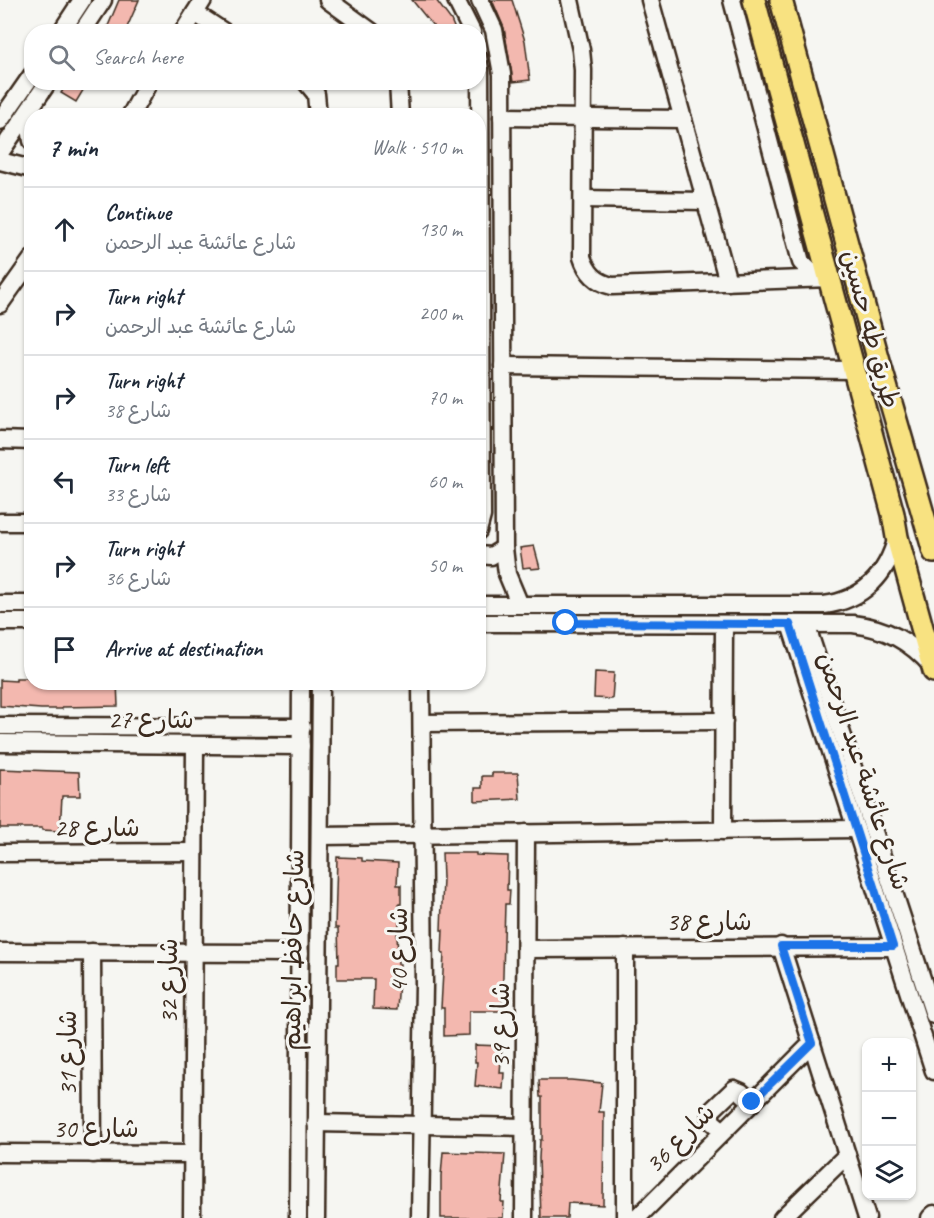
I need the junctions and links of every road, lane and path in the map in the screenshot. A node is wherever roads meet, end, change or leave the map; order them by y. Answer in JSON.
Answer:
{"nodes":[{"id":1,"x":82,"y":0,"type":"edge"},
{"id":2,"x":103,"y":0,"type":"edge"},
{"id":3,"x":328,"y":0,"type":"edge"},
{"id":4,"x":456,"y":0,"type":"edge"},
{"id":5,"x":480,"y":0,"type":"edge"},
{"id":6,"x":570,"y":0,"type":"edge"},
{"id":7,"x":650,"y":0,"type":"edge"},
{"id":8,"x":732,"y":0,"type":"edge"},
{"id":9,"x":754,"y":0,"type":"edge"},
{"id":10,"x":782,"y":0,"type":"edge"},
{"id":11,"x":199,"y":7,"type":"edge"},
{"id":12,"x":66,"y":24,"type":"edge"},
{"id":13,"x":87,"y":24,"type":"edge"},
{"id":14,"x":188,"y":24,"type":"edge"},
{"id":15,"x":216,"y":24,"type":"edge"},
{"id":16,"x":361,"y":24,"type":"edge"},
{"id":17,"x":468,"y":24,"type":"edge"},
{"id":18,"x":24,"y":85,"type":"edge"},
{"id":19,"x":43,"y":90,"type":"edge"},
{"id":20,"x":145,"y":90,"type":"edge"},
{"id":21,"x":313,"y":90,"type":"edge"},
{"id":22,"x":398,"y":90,"type":"edge"},
{"id":23,"x":479,"y":90,"type":"edge"},
{"id":24,"x":5,"y":108,"type":"edge"},
{"id":25,"x":31,"y":108,"type":"edge"},
{"id":26,"x":135,"y":108,"type":"edge"},
{"id":27,"x":317,"y":108,"type":"edge"},
{"id":28,"x":400,"y":108,"type":"edge"},
{"id":29,"x":479,"y":108,"type":"edge"},
{"id":30,"x":502,"y":117,"type":"junction"},
{"id":31,"x":24,"y":118,"type":"edge"},
{"id":32,"x":584,"y":118,"type":"junction"},
{"id":33,"x":683,"y":120,"type":"junction"},
{"id":34,"x":0,"y":121,"type":"edge"},
{"id":35,"x":0,"y":153,"type":"edge"},
{"id":36,"x":0,"y":161,"type":"edge"},
{"id":37,"x":24,"y":167,"type":"edge"},
{"id":38,"x":583,"y":199,"type":"junction"},
{"id":39,"x":705,"y":201,"type":"junction"},
{"id":40,"x":486,"y":221,"type":"edge"},
{"id":41,"x":502,"y":222,"type":"junction"},
{"id":42,"x":845,"y":235,"type":"junction"},
{"id":43,"x":822,"y":247,"type":"junction"},
{"id":44,"x":24,"y":274,"type":"edge"},
{"id":45,"x":830,"y":276,"type":"junction"},
{"id":46,"x":728,"y":282,"type":"junction"},
{"id":47,"x":0,"y":304,"type":"edge"},
{"id":48,"x":503,"y":366,"type":"junction"},
{"id":49,"x":853,"y":370,"type":"junction"},
{"id":50,"x":486,"y":397,"type":"edge"},
{"id":51,"x":503,"y":398,"type":"junction"},
{"id":52,"x":890,"y":399,"type":"junction"},
{"id":53,"x":868,"y":425,"type":"junction"},
{"id":54,"x":0,"y":440,"type":"edge"},
{"id":55,"x":24,"y":441,"type":"edge"},
{"id":56,"x":907,"y":459,"type":"junction"},
{"id":57,"x":886,"y":489,"type":"junction"},
{"id":58,"x":0,"y":522,"type":"edge"},
{"id":59,"x":24,"y":522,"type":"edge"},
{"id":60,"x":897,"y":537,"type":"junction"},
{"id":61,"x":504,"y":548,"type":"junction"},
{"id":62,"x":934,"y":552,"type":"edge"},
{"id":63,"x":486,"y":556,"type":"edge"},
{"id":64,"x":848,"y":600,"type":"junction"},
{"id":65,"x":0,"y":604,"type":"edge"},
{"id":66,"x":24,"y":604,"type":"edge"},
{"id":67,"x":486,"y":605,"type":"edge"},
{"id":68,"x":520,"y":605,"type":"junction"},
{"id":69,"x":564,"y":605,"type":"junction"},
{"id":70,"x":0,"y":622,"type":"edge"},
{"id":71,"x":24,"y":622,"type":"edge"},
{"id":72,"x":486,"y":622,"type":"edge"},
{"id":73,"x":566,"y":623,"type":"junction"},
{"id":74,"x":724,"y":624,"type":"junction"},
{"id":75,"x":798,"y":624,"type":"junction"},
{"id":76,"x":853,"y":624,"type":"junction"},
{"id":77,"x":933,"y":668,"type":"edge"},
{"id":78,"x":301,"y":690,"type":"edge"},
{"id":79,"x":321,"y":690,"type":"edge"},
{"id":80,"x":421,"y":690,"type":"edge"},
{"id":81,"x":724,"y":721,"type":"junction"},
{"id":82,"x":422,"y":723,"type":"junction"},
{"id":83,"x":0,"y":726,"type":"edge"},
{"id":84,"x":302,"y":727,"type":"junction"},
{"id":85,"x":0,"y":743,"type":"edge"},
{"id":86,"x":195,"y":745,"type":"junction"},
{"id":87,"x":301,"y":746,"type":"junction"},
{"id":88,"x":856,"y":829,"type":"junction"},
{"id":89,"x":723,"y":831,"type":"junction"},
{"id":90,"x":526,"y":833,"type":"junction"},
{"id":91,"x":423,"y":835,"type":"junction"},
{"id":92,"x":320,"y":836,"type":"junction"},
{"id":93,"x":194,"y":852,"type":"junction"},
{"id":94,"x":0,"y":853,"type":"edge"},
{"id":95,"x":781,"y":946,"type":"junction"},
{"id":96,"x":893,"y":946,"type":"junction"},
{"id":97,"x":625,"y":948,"type":"junction"},
{"id":98,"x":526,"y":949,"type":"junction"},
{"id":99,"x":0,"y":952,"type":"edge"},
{"id":100,"x":92,"y":952,"type":"junction"},
{"id":101,"x":194,"y":953,"type":"junction"},
{"id":102,"x":300,"y":953,"type":"junction"},
{"id":103,"x":934,"y":1015,"type":"edge"},
{"id":104,"x":812,"y":1043,"type":"junction"},
{"id":105,"x":934,"y":1071,"type":"edge"},
{"id":106,"x":752,"y":1102,"type":"junction"},
{"id":107,"x":316,"y":1123,"type":"junction"},
{"id":108,"x":422,"y":1125,"type":"junction"},
{"id":109,"x":525,"y":1127,"type":"junction"},
{"id":110,"x":723,"y":1131,"type":"junction"},
{"id":111,"x":0,"y":1153,"type":"edge"},
{"id":112,"x":93,"y":1154,"type":"junction"},
{"id":113,"x":192,"y":1154,"type":"junction"},
{"id":114,"x":847,"y":1155,"type":"junction"},
{"id":115,"x":934,"y":1214,"type":"edge"},
{"id":116,"x":192,"y":1218,"type":"edge"},
{"id":117,"x":298,"y":1218,"type":"edge"},
{"id":118,"x":316,"y":1218,"type":"edge"},
{"id":119,"x":420,"y":1218,"type":"edge"},
{"id":120,"x":524,"y":1218,"type":"edge"},
{"id":121,"x":625,"y":1218,"type":"edge"},
{"id":122,"x":637,"y":1218,"type":"edge"},
{"id":123,"x":782,"y":1218,"type":"edge"},
{"id":124,"x":867,"y":1218,"type":"edge"},
{"id":125,"x":930,"y":1218,"type":"edge"}],
"edges":[{"from":1,"to":12,"type":"street"},
{"from":2,"to":13,"type":"street"},
{"from":3,"to":16,"type":"street"},
{"from":4,"to":17,"type":"street"},
{"from":5,"to":30,"type":"street"},
{"from":6,"to":32,"type":"street"},
{"from":7,"to":33,"type":"street"},
{"from":8,"to":45,"type":"street"},
{"from":9,"to":43,"type":"main road","name":"طريق طه حسين"},
{"from":10,"to":42,"type":"main road","name":"طريق طه حسين"},
{"from":11,"to":14,"type":"street"},
{"from":11,"to":15,"type":"street"},
{"from":18,"to":24,"type":"street"},
{"from":19,"to":25,"type":"street"},
{"from":20,"to":26,"type":"street"},
{"from":21,"to":27,"type":"street"},
{"from":22,"to":28,"type":"street"},
{"from":23,"to":29,"type":"street"},
{"from":24,"to":34,"type":"street"},
{"from":30,"to":32,"type":"street"},
{"from":30,"to":41,"type":"street"},
{"from":31,"to":35,"type":"street"},
{"from":32,"to":33,"type":"street"},
{"from":32,"to":38,"type":"street"},
{"from":33,"to":39,"type":"street"},
{"from":36,"to":37,"type":"street"},
{"from":38,"to":39,"type":"street"},
{"from":38,"to":46,"type":"street"},
{"from":39,"to":46,"type":"street"},
{"from":40,"to":41,"type":"street"},
{"from":41,"to":48,"type":"street"},
{"from":42,"to":43,"type":"main road"},
{"from":42,"to":52,"type":"main road","name":"طريق طه حسين"},
{"from":43,"to":45,"type":"main road","name":"طريق طه حسين"},
{"from":44,"to":47,"type":"street"},
{"from":45,"to":46,"type":"street"},
{"from":45,"to":49,"type":"main road","name":"طريق طه حسين"},
{"from":48,"to":49,"type":"street"},
{"from":48,"to":51,"type":"street"},
{"from":49,"to":53,"type":"main road","name":"طريق طه حسين"},
{"from":50,"to":51,"type":"street"},
{"from":51,"to":61,"type":"street"},
{"from":52,"to":53,"type":"main road"},
{"from":52,"to":56,"type":"main road","name":"طريق طه حسين"},
{"from":53,"to":57,"type":"main road","name":"طريق طه حسين"},
{"from":54,"to":55,"type":"street"},
{"from":56,"to":57,"type":"main road"},
{"from":56,"to":62,"type":"main road","name":"طريق طه حسين"},
{"from":57,"to":60,"type":"main road","name":"طريق طه حسين"},
{"from":58,"to":59,"type":"street"},
{"from":60,"to":64,"type":"street"},
{"from":60,"to":77,"type":"main road","name":"طريق طه حسين"},
{"from":61,"to":63,"type":"street"},
{"from":61,"to":68,"type":"street"},
{"from":64,"to":69,"type":"street"},
{"from":64,"to":76,"type":"street"},
{"from":65,"to":66,"type":"street"},
{"from":67,"to":68,"type":"street"},
{"from":68,"to":69,"type":"street"},
{"from":69,"to":73,"type":"street"},
{"from":70,"to":71,"type":"street"},
{"from":72,"to":73,"type":"street","name":"شارع عائشة عبد الرحمن"},
{"from":73,"to":74,"type":"street","name":"شارع عائشة عبد الرحمن"},
{"from":74,"to":75,"type":"street","name":"شارع عائشة عبد الرحمن"},
{"from":74,"to":81,"type":"street"},
{"from":75,"to":76,"type":"street","name":"شارع عائشة عبد الرحمن"},
{"from":75,"to":88,"type":"street","name":"شارع عائشة عبد الرحمن"},
{"from":75,"to":103,"type":"street","name":"شارع عائشة عبد الرحمن"},
{"from":76,"to":77,"type":"street","name":"شارع عائشة عبد الرحمن"},
{"from":78,"to":84,"type":"street","name":"شارع حافظ ابراهيم"},
{"from":79,"to":92,"type":"street","name":"شارع حافظ ابراهيم"},
{"from":80,"to":82,"type":"street","name":"شارع 40"},
{"from":81,"to":82,"type":"street"},
{"from":81,"to":89,"type":"street"},
{"from":82,"to":91,"type":"street","name":"شارع 40"},
{"from":83,"to":84,"type":"street","name":"شارع 27"},
{"from":84,"to":87,"type":"street","name":"شارع حافظ ابراهيم"},
{"from":85,"to":86,"type":"street","name":"شارع 27"},
{"from":86,"to":87,"type":"street","name":"شارع 27"},
{"from":86,"to":93,"type":"street","name":"شارع 32"},
{"from":87,"to":102,"type":"street","name":"شارع حافظ ابراهيم"},
{"from":88,"to":89,"type":"street"},
{"from":88,"to":96,"type":"street","name":"شارع عائشة عبد الرحمن"},
{"from":89,"to":90,"type":"street"},
{"from":90,"to":91,"type":"street"},
{"from":90,"to":98,"type":"street","name":"شارع 39"},
{"from":91,"to":92,"type":"street"},
{"from":91,"to":108,"type":"street","name":"شارع 40"},
{"from":92,"to":107,"type":"street","name":"شارع حافظ ابراهيم"},
{"from":93,"to":94,"type":"street","name":"شارع 28"},
{"from":93,"to":101,"type":"street","name":"شارع 32"},
{"from":95,"to":96,"type":"street","name":"شارع 38"},
{"from":95,"to":97,"type":"street","name":"شارع 38"},
{"from":95,"to":104,"type":"street"},
{"from":96,"to":105,"type":"street","name":"شارع عائشة عبد الرحمن"},
{"from":97,"to":98,"type":"street","name":"شارع 38"},
{"from":97,"to":121,"type":"street"},
{"from":98,"to":109,"type":"street","name":"شارع 39"},
{"from":99,"to":100,"type":"street"},
{"from":100,"to":101,"type":"street"},
{"from":100,"to":112,"type":"street","name":"شارع 31"},
{"from":101,"to":102,"type":"street"},
{"from":101,"to":113,"type":"street","name":"شارع 32"},
{"from":102,"to":117,"type":"street","name":"شارع حافظ ابراهيم"},
{"from":104,"to":106,"type":"street","name":"شارع 36"},
{"from":104,"to":114,"type":"street"},
{"from":106,"to":110,"type":"street","name":"شارع 36"},
{"from":106,"to":110,"type":"street"},
{"from":107,"to":108,"type":"street"},
{"from":107,"to":118,"type":"street","name":"شارع حافظ ابراهيم"},
{"from":108,"to":109,"type":"street"},
{"from":108,"to":119,"type":"street","name":"شارع 40"},
{"from":109,"to":120,"type":"street","name":"شارع 39"},
{"from":110,"to":122,"type":"street","name":"شارع 36"},
{"from":111,"to":112,"type":"street","name":"شارع 30"},
{"from":112,"to":113,"type":"street","name":"شارع 30"},
{"from":113,"to":116,"type":"street","name":"شارع 32"},
{"from":114,"to":123,"type":"street"},
{"from":114,"to":124,"type":"street"},
{"from":115,"to":125,"type":"street"}]}
